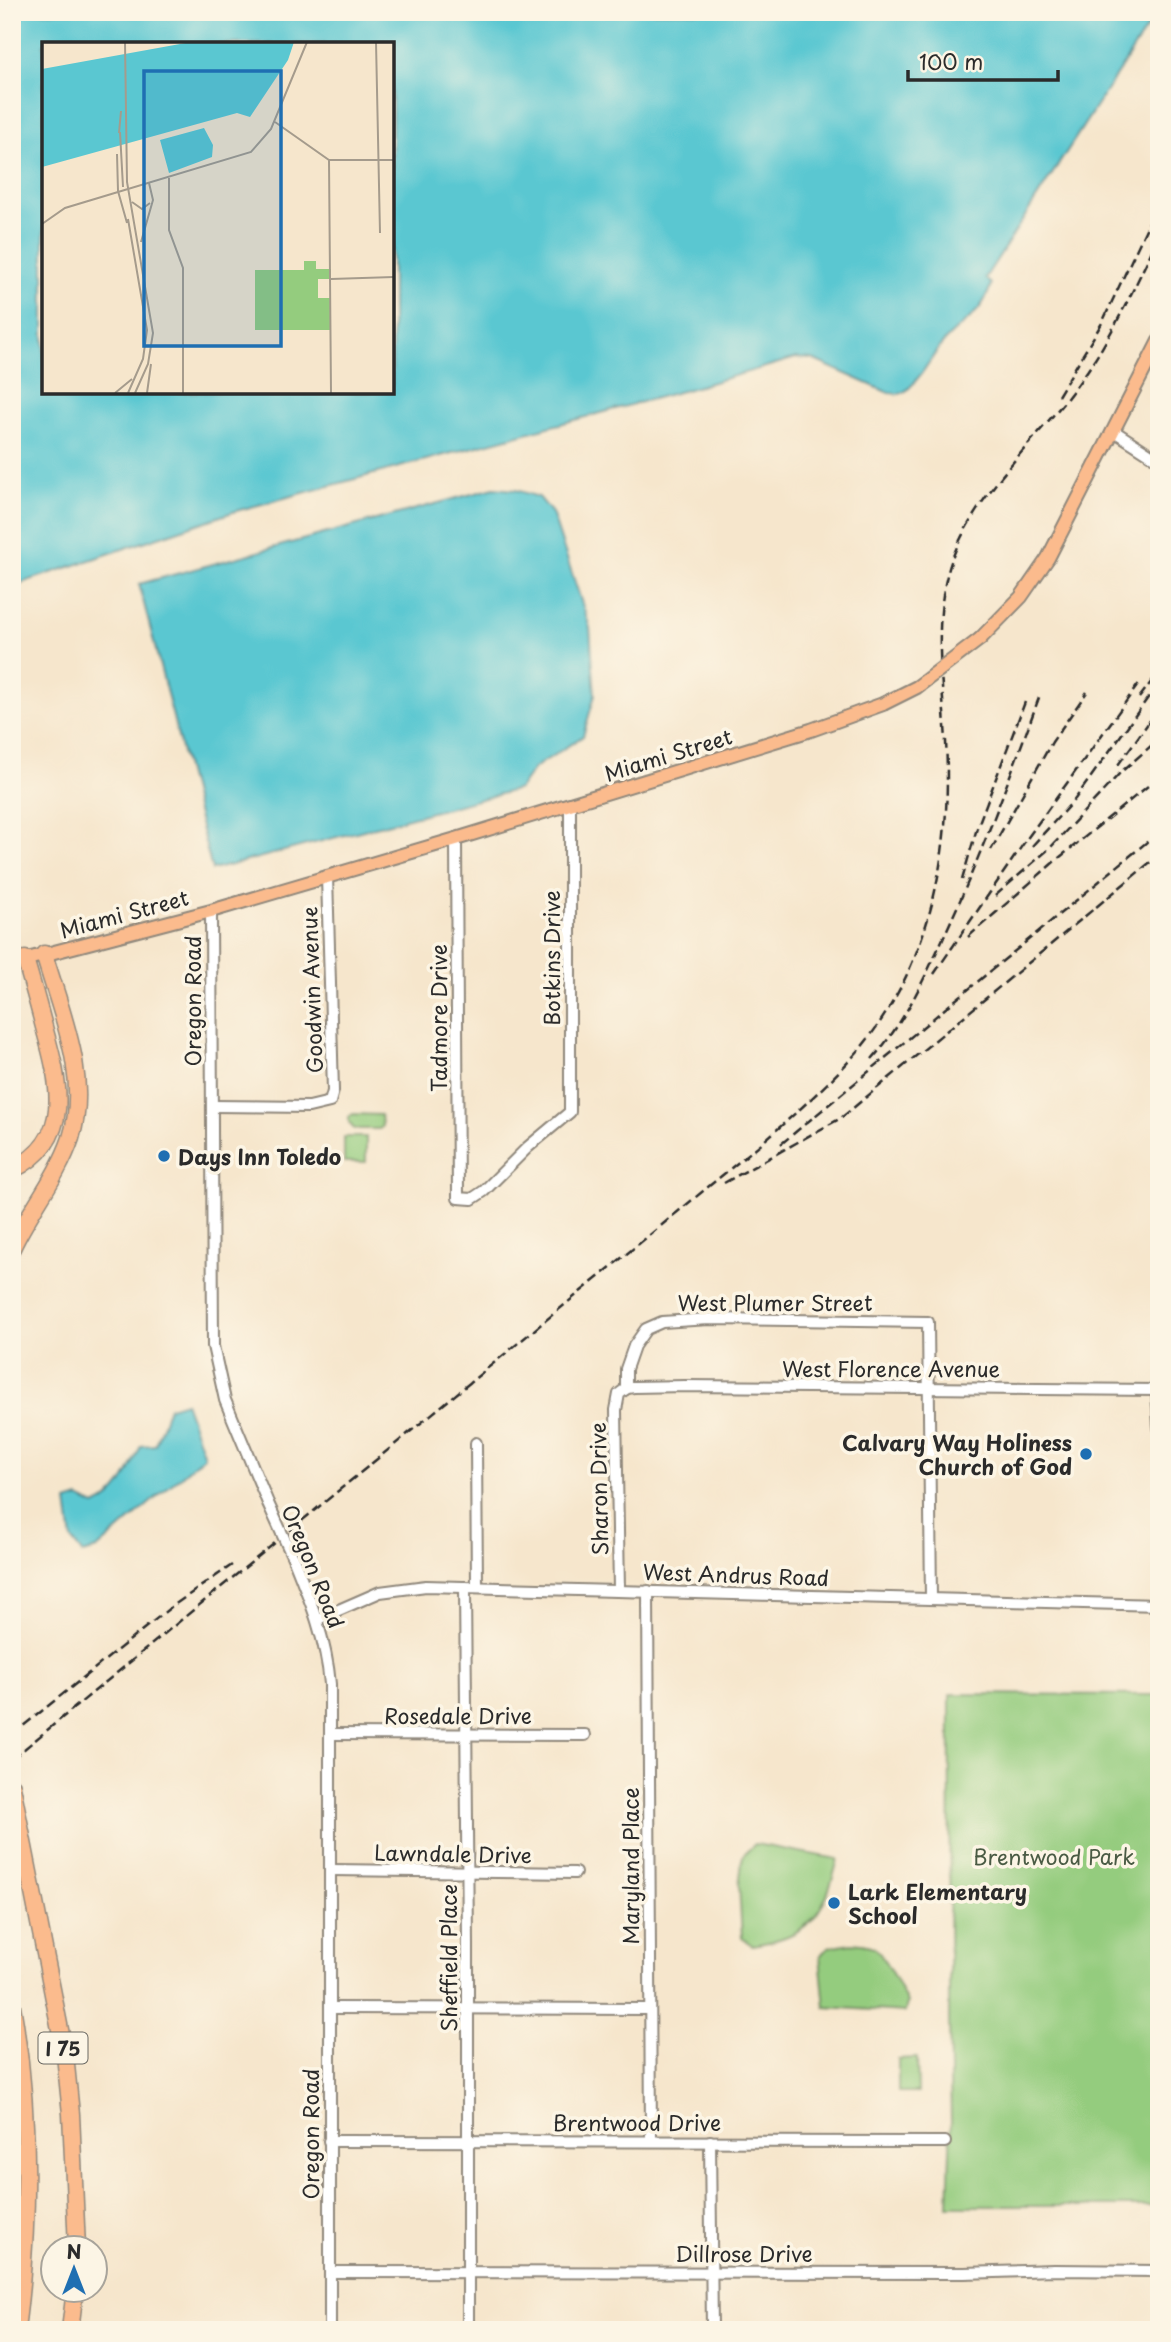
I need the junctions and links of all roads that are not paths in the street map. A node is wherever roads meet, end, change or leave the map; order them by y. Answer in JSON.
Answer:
{"nodes":[{"id":1,"x":1159,"y":341,"type":"edge"},
{"id":2,"x":1114,"y":431,"type":"junction"},
{"id":3,"x":1159,"y":460,"type":"edge"},
{"id":4,"x":570,"y":804,"type":"junction"},
{"id":5,"x":456,"y":839,"type":"junction"},
{"id":6,"x":327,"y":876,"type":"junction"},
{"id":7,"x":211,"y":911,"type":"junction"},
{"id":8,"x":44,"y":954,"type":"junction"},
{"id":9,"x":19,"y":961,"type":"edge"},
{"id":10,"x":212,"y":1105,"type":"junction"},
{"id":11,"x":12,"y":1170,"type":"edge"},
{"id":12,"x":458,"y":1198,"type":"joint"},
{"id":13,"x":12,"y":1248,"type":"edge"},
{"id":14,"x":929,"y":1388,"type":"junction"},
{"id":15,"x":624,"y":1389,"type":"junction"},
{"id":16,"x":1158,"y":1390,"type":"edge"},
{"id":17,"x":1159,"y":1428,"type":"edge"},
{"id":18,"x":476,"y":1443,"type":"dead end"},
{"id":19,"x":471,"y":1587,"type":"junction"},
{"id":20,"x":619,"y":1590,"type":"junction"},
{"id":21,"x":648,"y":1591,"type":"junction"},
{"id":22,"x":931,"y":1599,"type":"junction"},
{"id":23,"x":1159,"y":1605,"type":"edge"},
{"id":24,"x":318,"y":1619,"type":"junction"},
{"id":25,"x":330,"y":1734,"type":"junction"},
{"id":26,"x":466,"y":1735,"type":"junction"},
{"id":27,"x":585,"y":1735,"type":"dead end"},
{"id":28,"x":12,"y":1786,"type":"edge"},
{"id":29,"x":331,"y":1870,"type":"junction"},
{"id":30,"x":467,"y":1871,"type":"junction"},
{"id":31,"x":575,"y":1873,"type":"dead end"},
{"id":32,"x":12,"y":2006,"type":"edge"},
{"id":33,"x":330,"y":2008,"type":"junction"},
{"id":34,"x":467,"y":2008,"type":"junction"},
{"id":35,"x":650,"y":2009,"type":"junction"},
{"id":36,"x":329,"y":2141,"type":"junction"},
{"id":37,"x":468,"y":2141,"type":"junction"},
{"id":38,"x":651,"y":2141,"type":"junction"},
{"id":39,"x":710,"y":2141,"type":"junction"},
{"id":40,"x":945,"y":2142,"type":"dead end"},
{"id":41,"x":76,"y":2234,"type":"edge"},
{"id":42,"x":468,"y":2271,"type":"junction"},
{"id":43,"x":1159,"y":2271,"type":"edge"},
{"id":44,"x":330,"y":2272,"type":"junction"},
{"id":45,"x":712,"y":2272,"type":"junction"},
{"id":46,"x":73,"y":2304,"type":"edge"},
{"id":47,"x":16,"y":2330,"type":"edge"},
{"id":48,"x":70,"y":2330,"type":"edge"},
{"id":49,"x":330,"y":2330,"type":"edge"},
{"id":50,"x":468,"y":2330,"type":"edge"},
{"id":51,"x":712,"y":2330,"type":"edge"}],
"edges":[{"from":1,"to":2,"type":"main road","name":"Miami Street"},
{"from":2,"to":3,"type":"street"},
{"from":2,"to":4,"type":"main road","name":"Miami Street","bridge":true},
{"from":4,"to":5,"type":"main road","name":"Miami Street"},
{"from":4,"to":12,"type":"street","name":"Botkins Drive"},
{"from":5,"to":6,"type":"main road","name":"Miami Street"},
{"from":5,"to":12,"type":"street","name":"Tadmore Drive"},
{"from":6,"to":7,"type":"main road","name":"Miami Street"},
{"from":6,"to":10,"type":"street","name":"Goodwin Avenue"},
{"from":7,"to":8,"type":"main road","name":"Miami Street"},
{"from":7,"to":10,"type":"street","name":"Oregon Road"},
{"from":8,"to":9,"type":"main road","name":"Miami Street"},
{"from":8,"to":13,"type":"highway"},
{"from":9,"to":11,"type":"highway"},
{"from":10,"to":24,"type":"street","name":"Oregon Road","bridge":true},
{"from":14,"to":15,"type":"street","name":"West Florence Avenue"},
{"from":14,"to":15,"type":"street","name":"West Plumer Street"},
{"from":14,"to":16,"type":"street","name":"West Florence Avenue"},
{"from":14,"to":22,"type":"street"},
{"from":15,"to":20,"type":"street","name":"Sharon Drive"},
{"from":16,"to":17,"type":"street"},
{"from":18,"to":19,"type":"street","name":"Sheffield Place"},
{"from":19,"to":20,"type":"street","name":"West Andrus Road"},
{"from":19,"to":24,"type":"street","name":"West Andrus Road"},
{"from":19,"to":26,"type":"street","name":"Sheffield Place"},
{"from":20,"to":21,"type":"street","name":"West Andrus Road"},
{"from":21,"to":22,"type":"street","name":"West Andrus Road"},
{"from":21,"to":35,"type":"street","name":"Maryland Place"},
{"from":22,"to":23,"type":"street","name":"West Andrus Road"},
{"from":24,"to":25,"type":"street","name":"Oregon Road"},
{"from":25,"to":26,"type":"street","name":"Rosedale Drive"},
{"from":25,"to":29,"type":"street","name":"Oregon Road"},
{"from":26,"to":27,"type":"street","name":"Rosedale Drive"},
{"from":26,"to":30,"type":"street","name":"Sheffield Place"},
{"from":28,"to":41,"type":"highway","name":"I 75","number":"I 75"},
{"from":29,"to":30,"type":"street","name":"Lawndale Drive"},
{"from":29,"to":33,"type":"street","name":"Oregon Road"},
{"from":30,"to":31,"type":"street","name":"Lawndale Drive"},
{"from":30,"to":34,"type":"street","name":"Sheffield Place"},
{"from":32,"to":47,"type":"highway","name":"I 75","number":"I 75"},
{"from":33,"to":34,"type":"street"},
{"from":33,"to":36,"type":"street","name":"Oregon Road"},
{"from":34,"to":35,"type":"street"},
{"from":34,"to":37,"type":"street","name":"Sheffield Place"},
{"from":35,"to":38,"type":"street","name":"Maryland Place"},
{"from":36,"to":37,"type":"street","name":"Brentwood Drive"},
{"from":36,"to":44,"type":"street","name":"Oregon Road"},
{"from":37,"to":38,"type":"street","name":"Brentwood Drive"},
{"from":37,"to":42,"type":"street","name":"Sheffield Place"},
{"from":38,"to":39,"type":"street","name":"Brentwood Drive"},
{"from":39,"to":40,"type":"street","name":"Brentwood Drive"},
{"from":39,"to":45,"type":"street"},
{"from":42,"to":44,"type":"street","name":"Dillrose Drive"},
{"from":42,"to":45,"type":"street","name":"Dillrose Drive"},
{"from":42,"to":50,"type":"street","name":"Sheffield Place"},
{"from":43,"to":45,"type":"street","name":"Dillrose Drive"},
{"from":44,"to":49,"type":"street","name":"Oregon Road"},
{"from":45,"to":51,"type":"street"},
{"from":46,"to":48,"type":"highway"}]}
